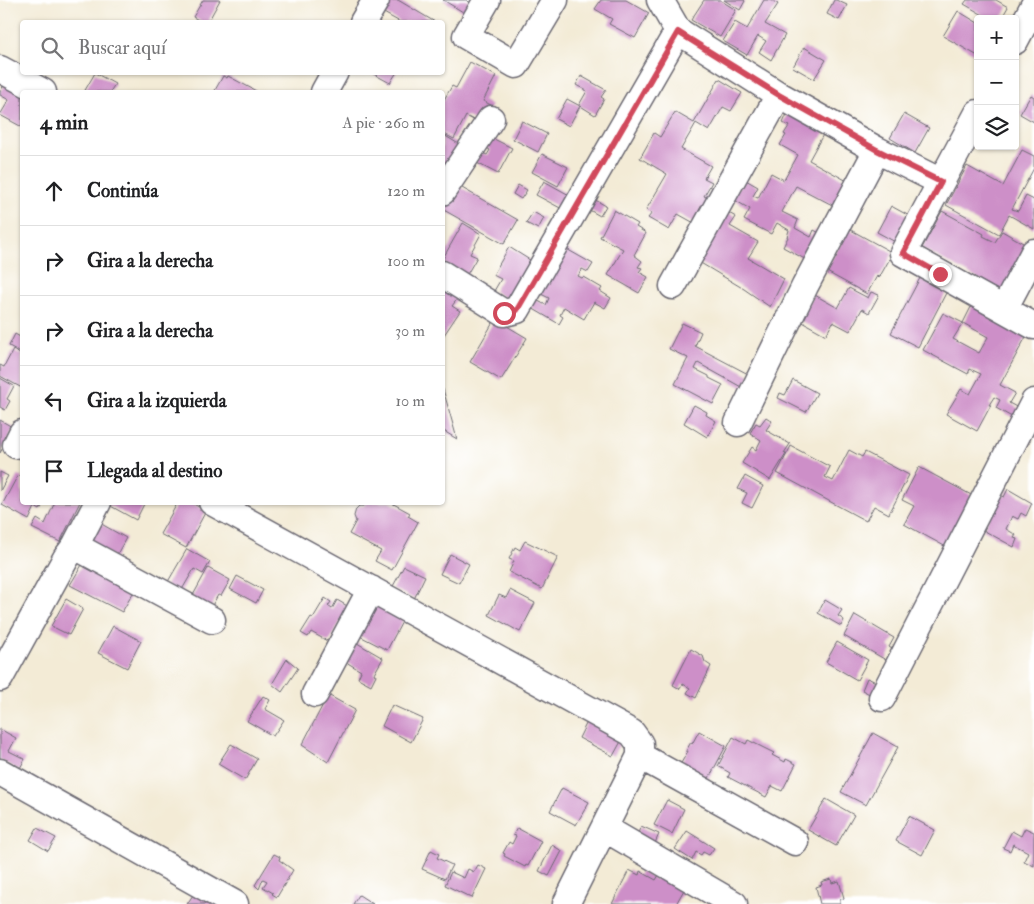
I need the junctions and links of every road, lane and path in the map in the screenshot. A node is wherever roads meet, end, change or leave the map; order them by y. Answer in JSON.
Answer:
{"nodes":[{"id":1,"x":376,"y":0,"type":"edge"},
{"id":2,"x":487,"y":0,"type":"edge"},
{"id":3,"x":555,"y":0,"type":"edge"},
{"id":4,"x":661,"y":1,"type":"edge"},
{"id":5,"x":1034,"y":5,"type":"edge"},
{"id":6,"x":364,"y":20,"type":"edge"},
{"id":7,"x":678,"y":32,"type":"junction"},
{"id":8,"x":1019,"y":33,"type":"edge"},
{"id":9,"x":0,"y":69,"type":"edge"},
{"id":10,"x":333,"y":75,"type":"edge"},
{"id":11,"x":38,"y":90,"type":"edge"},
{"id":12,"x":325,"y":90,"type":"edge"},
{"id":13,"x":779,"y":95,"type":"junction"},
{"id":14,"x":491,"y":119,"type":"dead end"},
{"id":15,"x":974,"y":120,"type":"edge"},
{"id":16,"x":877,"y":150,"type":"junction"},
{"id":17,"x":941,"y":182,"type":"junction"},
{"id":18,"x":445,"y":188,"type":"edge"},
{"id":19,"x":1034,"y":252,"type":"edge"},
{"id":20,"x":445,"y":276,"type":"edge"},
{"id":21,"x":673,"y":286,"type":"dead end"},
{"id":22,"x":1004,"y":309,"type":"junction"},
{"id":23,"x":1034,"y":326,"type":"edge"},
{"id":24,"x":1034,"y":402,"type":"edge"},
{"id":25,"x":738,"y":423,"type":"dead end"},
{"id":26,"x":96,"y":505,"type":"edge"},
{"id":27,"x":217,"y":505,"type":"edge"},
{"id":28,"x":75,"y":546,"type":"junction"},
{"id":29,"x":371,"y":589,"type":"junction"},
{"id":30,"x":212,"y":620,"type":"dead end"},
{"id":31,"x":0,"y":678,"type":"edge"},
{"id":32,"x":315,"y":694,"type":"dead end"},
{"id":33,"x":882,"y":698,"type":"dead end"},
{"id":34,"x":640,"y":756,"type":"junction"},
{"id":35,"x":0,"y":772,"type":"edge"},
{"id":36,"x":604,"y":828,"type":"junction"},
{"id":37,"x":795,"y":842,"type":"dead end"},
{"id":38,"x":235,"y":904,"type":"edge"},
{"id":39,"x":566,"y":904,"type":"edge"},
{"id":40,"x":734,"y":904,"type":"edge"}],
"edges":[{"from":1,"to":6,"type":"street"},
{"from":2,"to":3,"type":"street"},
{"from":4,"to":7,"type":"street"},
{"from":5,"to":8,"type":"street"},
{"from":7,"to":13,"type":"street"},
{"from":7,"to":20,"type":"street"},
{"from":9,"to":11,"type":"street"},
{"from":10,"to":12,"type":"street"},
{"from":13,"to":16,"type":"street"},
{"from":13,"to":21,"type":"street"},
{"from":14,"to":18,"type":"street"},
{"from":15,"to":17,"type":"street"},
{"from":16,"to":17,"type":"street"},
{"from":16,"to":25,"type":"street"},
{"from":17,"to":22,"type":"street"},
{"from":19,"to":22,"type":"street"},
{"from":22,"to":23,"type":"street"},
{"from":24,"to":33,"type":"street"},
{"from":26,"to":28,"type":"street"},
{"from":27,"to":29,"type":"street"},
{"from":28,"to":30,"type":"street"},
{"from":28,"to":31,"type":"street"},
{"from":29,"to":32,"type":"street"},
{"from":29,"to":34,"type":"street"},
{"from":34,"to":36,"type":"street"},
{"from":34,"to":37,"type":"street"},
{"from":35,"to":38,"type":"street"},
{"from":36,"to":39,"type":"street"},
{"from":36,"to":40,"type":"street"}]}
